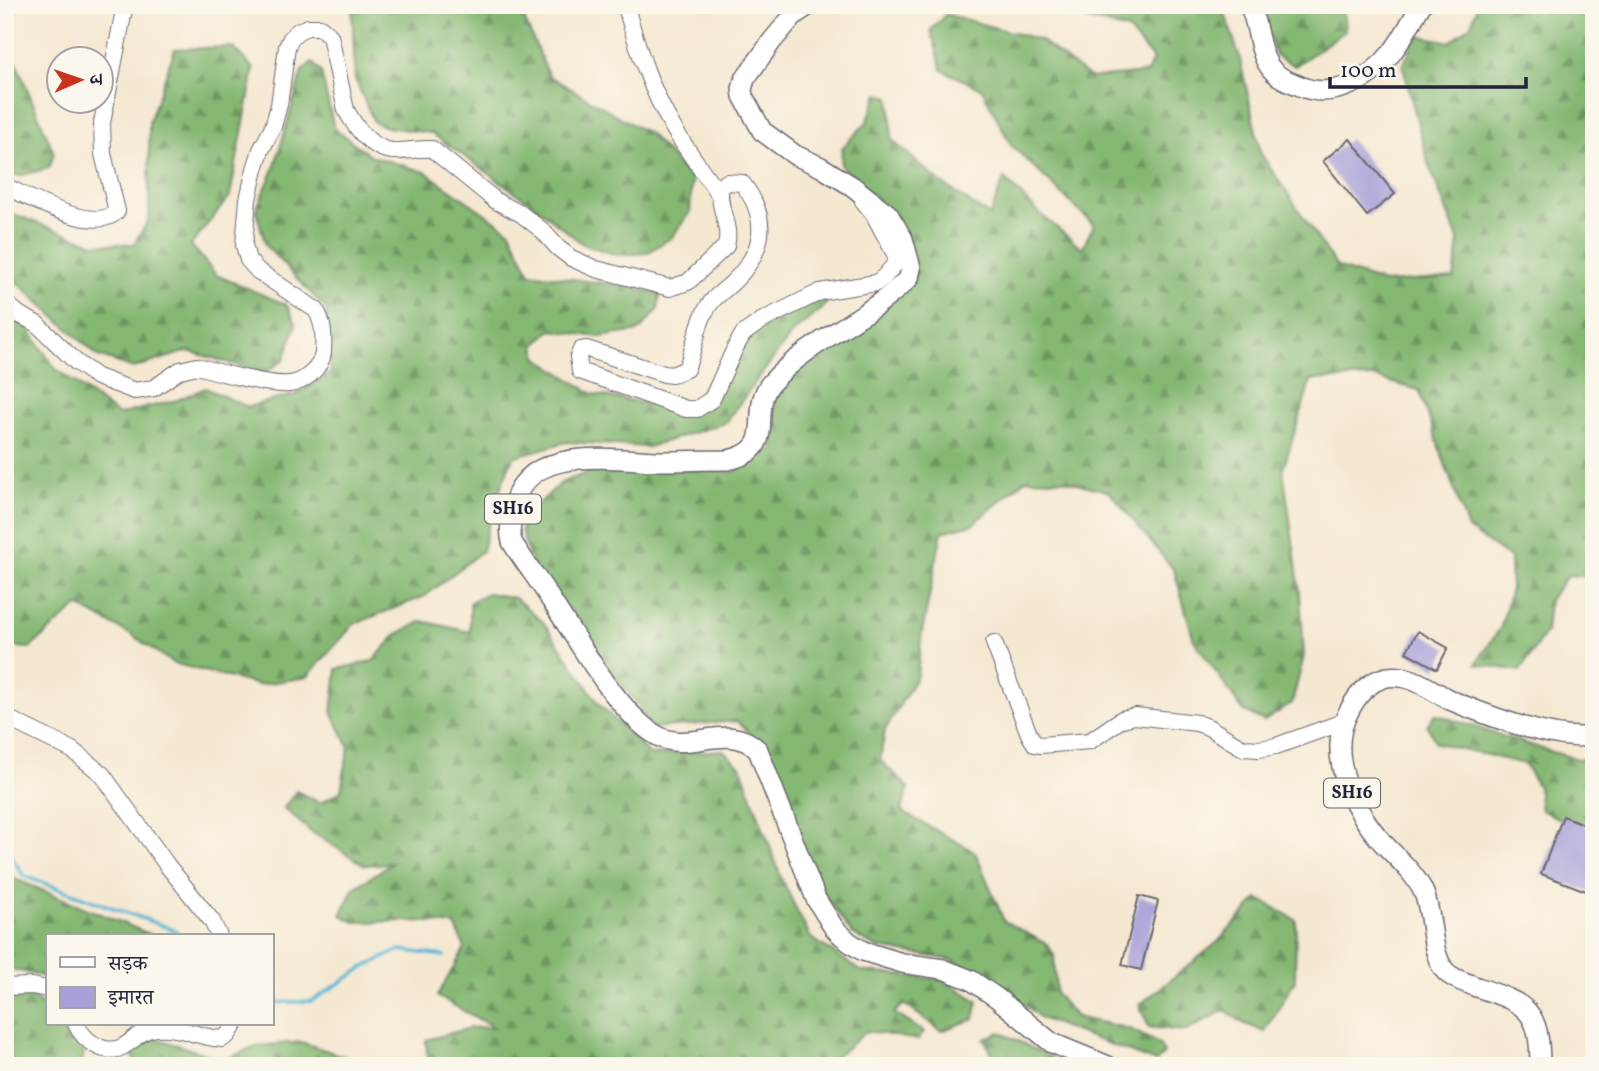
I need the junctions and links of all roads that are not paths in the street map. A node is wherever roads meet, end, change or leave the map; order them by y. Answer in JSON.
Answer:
{"nodes":[{"id":1,"x":125,"y":5,"type":"edge"},
{"id":2,"x":809,"y":5,"type":"edge"},
{"id":3,"x":1248,"y":5,"type":"edge"},
{"id":4,"x":1422,"y":5,"type":"edge"},
{"id":5,"x":626,"y":7,"type":"dead end"},
{"id":6,"x":5,"y":186,"type":"edge"},
{"id":7,"x":852,"y":186,"type":"junction"},
{"id":8,"x":720,"y":196,"type":"junction"},
{"id":9,"x":5,"y":303,"type":"edge"},
{"id":10,"x":994,"y":643,"type":"dead end"},
{"id":11,"x":5,"y":718,"type":"edge"},
{"id":12,"x":1343,"y":722,"type":"junction"},
{"id":13,"x":1594,"y":736,"type":"edge"},
{"id":14,"x":218,"y":934,"type":"edge"},
{"id":15,"x":5,"y":987,"type":"edge"},
{"id":16,"x":46,"y":989,"type":"edge"},
{"id":17,"x":78,"y":1026,"type":"edge"},
{"id":18,"x":234,"y":1026,"type":"edge"},
{"id":19,"x":1108,"y":1066,"type":"edge"},
{"id":20,"x":1540,"y":1066,"type":"edge"}],
"edges":[{"from":1,"to":6,"type":"street"},
{"from":2,"to":7,"type":"main road","number":"SH16"},
{"from":3,"to":4,"type":"main road"},
{"from":5,"to":8,"type":"street"},
{"from":7,"to":8,"type":"street"},
{"from":7,"to":19,"type":"main road","number":"SH16"},
{"from":8,"to":9,"type":"street"},
{"from":10,"to":12,"type":"street"},
{"from":11,"to":14,"type":"street"},
{"from":12,"to":13,"type":"main road","number":"SH16"},
{"from":12,"to":20,"type":"main road","number":"SH16"},
{"from":15,"to":16,"type":"street"},
{"from":17,"to":18,"type":"street"}]}
